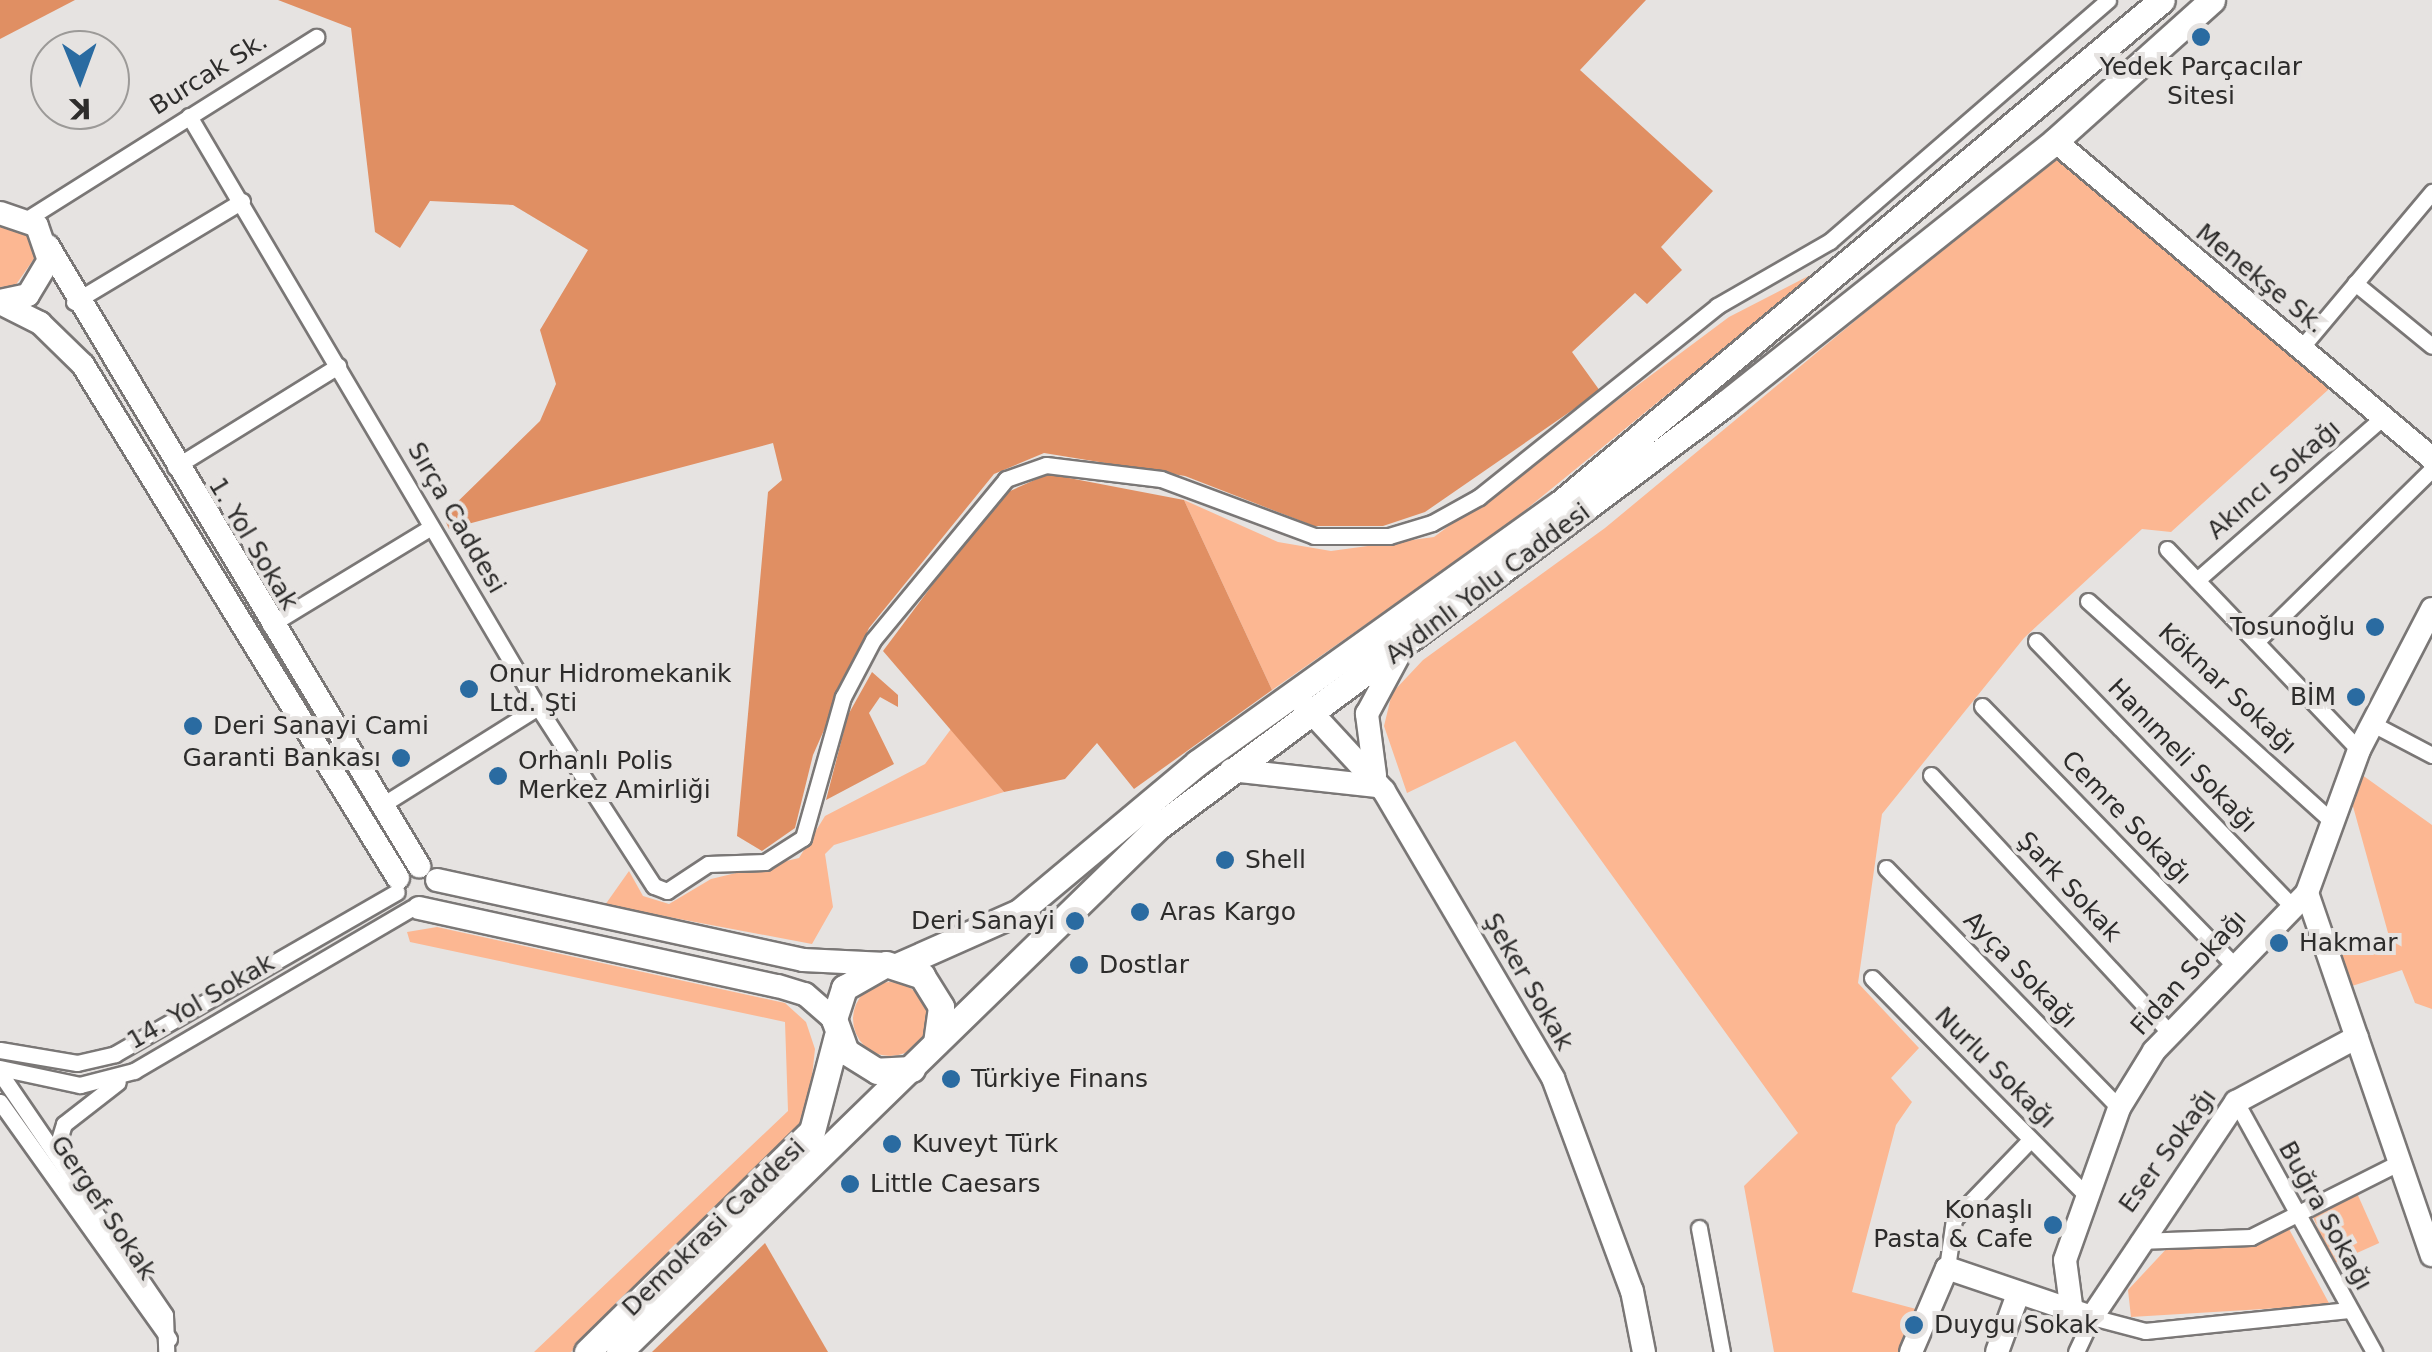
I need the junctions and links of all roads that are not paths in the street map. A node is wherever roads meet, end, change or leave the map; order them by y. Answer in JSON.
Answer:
{"nodes":[{"id":1,"x":2108,"y":0,"type":"edge"},
{"id":2,"x":2212,"y":0,"type":"edge"},
{"id":3,"x":2153,"y":3,"type":"edge"},
{"id":4,"x":316,"y":37,"type":"dead end"},
{"id":5,"x":190,"y":116,"type":"junction"},
{"id":6,"x":2032,"y":116,"type":"junction"},
{"id":7,"x":2055,"y":141,"type":"junction"},
{"id":8,"x":2432,"y":192,"type":"edge"},
{"id":9,"x":242,"y":201,"type":"junction"},
{"id":10,"x":2418,"y":209,"type":"junction"},
{"id":11,"x":0,"y":213,"type":"edge"},
{"id":12,"x":27,"y":219,"type":"junction"},
{"id":13,"x":2432,"y":220,"type":"edge"},
{"id":14,"x":48,"y":246,"type":"junction"},
{"id":15,"x":2356,"y":283,"type":"junction"},
{"id":16,"x":0,"y":302,"type":"edge"},
{"id":17,"x":74,"y":302,"type":"junction"},
{"id":18,"x":2432,"y":346,"type":"edge"},
{"id":19,"x":2301,"y":348,"type":"junction"},
{"id":20,"x":338,"y":366,"type":"junction"},
{"id":21,"x":2383,"y":417,"type":"junction"},
{"id":22,"x":2432,"y":458,"type":"edge"},
{"id":23,"x":174,"y":467,"type":"junction"},
{"id":24,"x":2432,"y":469,"type":"edge"},
{"id":25,"x":431,"y":527,"type":"junction"},
{"id":26,"x":2167,"y":549,"type":"dead end"},
{"id":27,"x":2197,"y":580,"type":"junction"},
{"id":28,"x":2088,"y":602,"type":"dead end"},
{"id":29,"x":2432,"y":609,"type":"edge"},
{"id":30,"x":270,"y":625,"type":"junction"},
{"id":31,"x":2036,"y":641,"type":"dead end"},
{"id":32,"x":2256,"y":642,"type":"junction"},
{"id":33,"x":1404,"y":649,"type":"junction"},
{"id":34,"x":1278,"y":706,"type":"junction"},
{"id":35,"x":1982,"y":706,"type":"dead end"},
{"id":36,"x":538,"y":708,"type":"junction"},
{"id":37,"x":1325,"y":720,"type":"junction"},
{"id":38,"x":2370,"y":724,"type":"junction"},
{"id":39,"x":2359,"y":750,"type":"junction"},
{"id":40,"x":2432,"y":755,"type":"edge"},
{"id":41,"x":1231,"y":770,"type":"junction"},
{"id":42,"x":1320,"y":774,"type":"junction"},
{"id":43,"x":1931,"y":775,"type":"dead end"},
{"id":44,"x":1384,"y":791,"type":"junction"},
{"id":45,"x":382,"y":805,"type":"junction"},
{"id":46,"x":2329,"y":819,"type":"junction"},
{"id":47,"x":1886,"y":868,"type":"dead end"},
{"id":48,"x":414,"y":889,"type":"junction"},
{"id":49,"x":2299,"y":899,"type":"junction"},
{"id":50,"x":582,"y":918,"type":"junction"},
{"id":51,"x":576,"y":942,"type":"junction"},
{"id":52,"x":2233,"y":964,"type":"junction"},
{"id":53,"x":892,"y":965,"type":"junction"},
{"id":54,"x":1872,"y":978,"type":"dead end"},
{"id":55,"x":836,"y":1027,"type":"junction"},
{"id":56,"x":2170,"y":1033,"type":"junction"},
{"id":57,"x":2357,"y":1037,"type":"junction"},
{"id":58,"x":936,"y":1044,"type":"junction"},
{"id":59,"x":0,"y":1050,"type":"edge"},
{"id":60,"x":912,"y":1069,"type":"junction"},
{"id":61,"x":0,"y":1071,"type":"edge"},
{"id":62,"x":134,"y":1071,"type":"junction"},
{"id":63,"x":0,"y":1102,"type":"edge"},
{"id":64,"x":2236,"y":1102,"type":"junction"},
{"id":65,"x":2119,"y":1108,"type":"junction"},
{"id":66,"x":2030,"y":1140,"type":"junction"},
{"id":67,"x":56,"y":1150,"type":"junction"},
{"id":68,"x":2400,"y":1162,"type":"junction"},
{"id":69,"x":2084,"y":1194,"type":"junction"},
{"id":70,"x":2293,"y":1218,"type":"junction"},
{"id":71,"x":1699,"y":1228,"type":"dead end"},
{"id":72,"x":2138,"y":1241,"type":"junction"},
{"id":73,"x":2432,"y":1254,"type":"edge"},
{"id":74,"x":1947,"y":1268,"type":"junction"},
{"id":75,"x":2018,"y":1294,"type":"junction"},
{"id":76,"x":2071,"y":1304,"type":"junction"},
{"id":77,"x":2350,"y":1310,"type":"junction"},
{"id":78,"x":2092,"y":1318,"type":"junction"},
{"id":79,"x":167,"y":1345,"type":"edge"},
{"id":80,"x":587,"y":1352,"type":"edge"},
{"id":81,"x":618,"y":1352,"type":"edge"},
{"id":82,"x":1644,"y":1352,"type":"edge"},
{"id":83,"x":1722,"y":1352,"type":"edge"},
{"id":84,"x":1911,"y":1352,"type":"edge"},
{"id":85,"x":1997,"y":1352,"type":"edge"},
{"id":86,"x":2076,"y":1352,"type":"edge"},
{"id":87,"x":2374,"y":1352,"type":"edge"}],
"edges":[{"from":1,"to":36,"type":"street","name":"Sırça Caddesi"},
{"from":2,"to":7,"type":"main road","name":"Aydınlı Yolu Caddesi"},
{"from":3,"to":6,"type":"main road","name":"Aydınlı Yolu Caddesi"},
{"from":4,"to":5,"type":"street","name":"Burcak Sk."},
{"from":5,"to":9,"type":"street","name":"Sırça Caddesi"},
{"from":5,"to":12,"type":"street","name":"Burcak Sk."},
{"from":6,"to":7,"type":"main road"},
{"from":6,"to":34,"type":"main road","name":"Aydınlı Yolu Caddesi"},
{"from":7,"to":19,"type":"street","name":"Menekşe Sk."},
{"from":7,"to":33,"type":"main road","name":"Aydınlı Yolu Caddesi"},
{"from":8,"to":10,"type":"street"},
{"from":9,"to":17,"type":"street"},
{"from":9,"to":20,"type":"street","name":"Sırça Caddesi"},
{"from":10,"to":13,"type":"street"},
{"from":10,"to":15,"type":"street"},
{"from":11,"to":12,"type":"street"},
{"from":12,"to":14,"type":"street","name":"1. Yol Sokak"},
{"from":14,"to":16,"type":"street","name":"1. Yol Sokak"},
{"from":14,"to":17,"type":"street","name":"1. Yol Sokak"},
{"from":15,"to":18,"type":"street"},
{"from":15,"to":19,"type":"street"},
{"from":16,"to":48,"type":"street","name":"1. Yol Sokak"},
{"from":17,"to":23,"type":"street","name":"1. Yol Sokak"},
{"from":19,"to":21,"type":"street","name":"Menekşe Sk."},
{"from":20,"to":23,"type":"street"},
{"from":20,"to":25,"type":"street","name":"Sırça Caddesi"},
{"from":21,"to":22,"type":"street","name":"Menekşe Sk."},
{"from":21,"to":27,"type":"street","name":"Akıncı Sokağı"},
{"from":23,"to":30,"type":"street","name":"1. Yol Sokak"},
{"from":24,"to":32,"type":"street"},
{"from":25,"to":30,"type":"street"},
{"from":25,"to":36,"type":"street","name":"Sırça Caddesi"},
{"from":26,"to":27,"type":"street"},
{"from":27,"to":32,"type":"street"},
{"from":28,"to":46,"type":"street","name":"Köknar Sokağı"},
{"from":29,"to":38,"type":"street"},
{"from":30,"to":45,"type":"street","name":"1. Yol Sokak"},
{"from":31,"to":49,"type":"street","name":"Hanımeli Sokağı"},
{"from":32,"to":39,"type":"street"},
{"from":33,"to":37,"type":"main road","name":"Aydınlı Yolu Caddesi"},
{"from":33,"to":44,"type":"street"},
{"from":34,"to":37,"type":"street"},
{"from":34,"to":53,"type":"main road","name":"Aydınlı Yolu Caddesi"},
{"from":35,"to":52,"type":"street","name":"Cemre Sokağı"},
{"from":36,"to":45,"type":"street"},
{"from":37,"to":41,"type":"main road","name":"Aydınlı Yolu Caddesi"},
{"from":37,"to":42,"type":"street"},
{"from":37,"to":44,"type":"street","name":"Şeker Sokak"},
{"from":38,"to":39,"type":"street"},
{"from":38,"to":40,"type":"street"},
{"from":39,"to":46,"type":"street"},
{"from":41,"to":42,"type":"street"},
{"from":41,"to":58,"type":"main road","name":"Aydınlı Yolu Caddesi"},
{"from":42,"to":44,"type":"street"},
{"from":43,"to":56,"type":"street","name":"Şark Sokak"},
{"from":44,"to":82,"type":"street","name":"Şeker Sokak"},
{"from":45,"to":48,"type":"street","name":"1. Yol Sokak"},
{"from":46,"to":49,"type":"street"},
{"from":47,"to":65,"type":"street","name":"Ayça Sokağı"},
{"from":48,"to":50,"type":"street"},
{"from":48,"to":51,"type":"street"},
{"from":48,"to":59,"type":"street","name":"14. Yol Sokak"},
{"from":48,"to":62,"type":"street","name":"14. Yol Sokak"},
{"from":49,"to":52,"type":"street","name":"Fidan Sokağı"},
{"from":49,"to":57,"type":"street"},
{"from":50,"to":51,"type":"street"},
{"from":50,"to":53,"type":"street"},
{"from":51,"to":55,"type":"street"},
{"from":52,"to":56,"type":"street","name":"Fidan Sokağı"},
{"from":53,"to":55,"type":"main road"},
{"from":53,"to":58,"type":"main road"},
{"from":54,"to":66,"type":"street","name":"Nurlu Sokağı"},
{"from":55,"to":60,"type":"main road"},
{"from":55,"to":80,"type":"main road","name":"Demokrasi Caddesi"},
{"from":56,"to":65,"type":"street","name":"Fidan Sokağı"},
{"from":57,"to":64,"type":"street","name":"Eser Sokağı"},
{"from":57,"to":68,"type":"street"},
{"from":58,"to":60,"type":"main road"},
{"from":60,"to":81,"type":"main road","name":"Demokrasi Caddesi"},
{"from":61,"to":62,"type":"street","name":"14. Yol Sokak"},
{"from":61,"to":67,"type":"street","name":"Gergef Sokak"},
{"from":62,"to":67,"type":"street","name":"Gergef Sokak"},
{"from":63,"to":79,"type":"street","name":"Gergef Sokak"},
{"from":64,"to":70,"type":"street","name":"Buğra Sokağı"},
{"from":64,"to":72,"type":"street","name":"Eser Sokağı"},
{"from":65,"to":69,"type":"street","name":"Fidan Sokağı"},
{"from":66,"to":69,"type":"street","name":"Nurlu Sokağı"},
{"from":66,"to":74,"type":"street"},
{"from":67,"to":79,"type":"street","name":"Gergef Sokak"},
{"from":68,"to":70,"type":"street"},
{"from":68,"to":73,"type":"street"},
{"from":69,"to":76,"type":"street","name":"Fidan Sokağı"},
{"from":70,"to":72,"type":"street"},
{"from":70,"to":77,"type":"street","name":"Buğra Sokağı"},
{"from":71,"to":83,"type":"street"},
{"from":72,"to":78,"type":"street","name":"Eser Sokağı"},
{"from":74,"to":75,"type":"street"},
{"from":74,"to":84,"type":"street"},
{"from":75,"to":76,"type":"street"},
{"from":75,"to":85,"type":"street"},
{"from":76,"to":78,"type":"street"},
{"from":77,"to":78,"type":"street"},
{"from":77,"to":87,"type":"street","name":"Buğra Sokağı"},
{"from":78,"to":86,"type":"street","name":"Eser Sokağı"}]}
